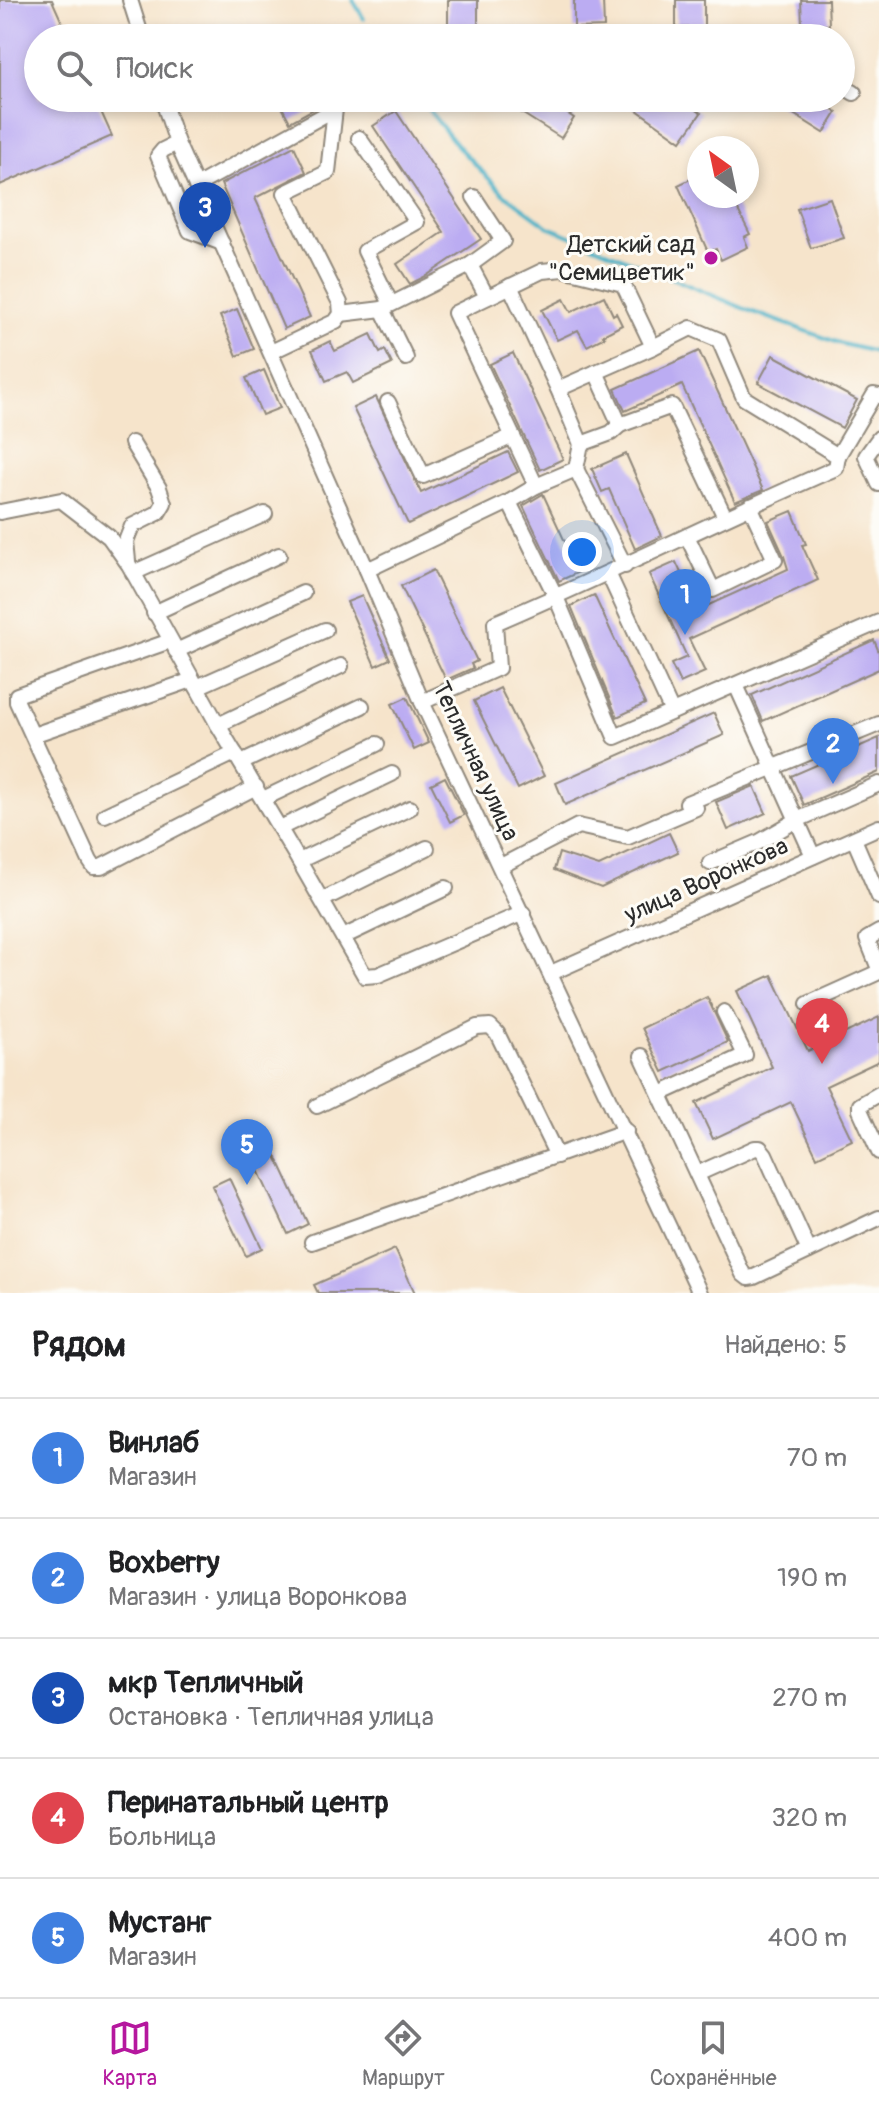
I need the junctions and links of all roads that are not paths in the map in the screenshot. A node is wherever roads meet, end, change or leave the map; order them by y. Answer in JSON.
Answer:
{"nodes":[{"id":1,"x":130,"y":0,"type":"edge"},
{"id":2,"x":138,"y":24,"type":"edge"},
{"id":3,"x":167,"y":112,"type":"edge"},
{"id":4,"x":330,"y":112,"type":"edge"},
{"id":5,"x":335,"y":112,"type":"edge"},
{"id":6,"x":359,"y":138,"type":"dead end"},
{"id":7,"x":177,"y":143,"type":"junction"},
{"id":8,"x":196,"y":186,"type":"junction"},
{"id":9,"x":474,"y":197,"type":"dead end"},
{"id":10,"x":222,"y":243,"type":"junction"},
{"id":11,"x":470,"y":265,"type":"junction"},
{"id":12,"x":510,"y":286,"type":"junction"},
{"id":13,"x":487,"y":297,"type":"junction"},
{"id":14,"x":387,"y":306,"type":"junction"},
{"id":15,"x":341,"y":314,"type":"junction"},
{"id":16,"x":653,"y":347,"type":"junction"},
{"id":17,"x":271,"y":352,"type":"junction"},
{"id":18,"x":406,"y":358,"type":"dead end"},
{"id":19,"x":596,"y":372,"type":"junction"},
{"id":20,"x":558,"y":389,"type":"junction"},
{"id":21,"x":879,"y":396,"type":"edge"},
{"id":22,"x":388,"y":402,"type":"dead end"},
{"id":23,"x":620,"y":425,"type":"junction"},
{"id":24,"x":513,"y":436,"type":"junction"},
{"id":25,"x":879,"y":438,"type":"edge"},
{"id":26,"x":132,"y":443,"type":"dead end"},
{"id":27,"x":581,"y":444,"type":"junction"},
{"id":28,"x":838,"y":456,"type":"junction"},
{"id":29,"x":576,"y":469,"type":"junction"},
{"id":30,"x":879,"y":484,"type":"edge"},
{"id":31,"x":536,"y":486,"type":"junction"},
{"id":32,"x":509,"y":502,"type":"junction"},
{"id":33,"x":750,"y":506,"type":"junction"},
{"id":34,"x":0,"y":512,"type":"edge"},
{"id":35,"x":265,"y":514,"type":"dead end"},
{"id":36,"x":725,"y":517,"type":"junction"},
{"id":37,"x":687,"y":536,"type":"junction"},
{"id":38,"x":279,"y":555,"type":"dead end"},
{"id":39,"x":625,"y":566,"type":"junction"},
{"id":40,"x":131,"y":569,"type":"junction"},
{"id":41,"x":367,"y":570,"type":"junction"},
{"id":42,"x":608,"y":573,"type":"junction"},
{"id":43,"x":303,"y":593,"type":"dead end"},
{"id":44,"x":556,"y":597,"type":"junction"},
{"id":45,"x":154,"y":613,"type":"junction"},
{"id":46,"x":879,"y":622,"type":"edge"},
{"id":47,"x":325,"y":630,"type":"dead end"},
{"id":48,"x":173,"y":646,"type":"junction"},
{"id":49,"x":341,"y":666,"type":"dead end"},
{"id":50,"x":194,"y":683,"type":"junction"},
{"id":51,"x":736,"y":685,"type":"junction"},
{"id":52,"x":422,"y":702,"type":"junction"},
{"id":53,"x":362,"y":706,"type":"dead end"},
{"id":54,"x":672,"y":712,"type":"junction"},
{"id":55,"x":879,"y":724,"type":"edge"},
{"id":56,"x":218,"y":725,"type":"junction"},
{"id":57,"x":33,"y":735,"type":"junction"},
{"id":58,"x":377,"y":744,"type":"dead end"},
{"id":59,"x":238,"y":758,"type":"junction"},
{"id":60,"x":773,"y":766,"type":"junction"},
{"id":61,"x":392,"y":774,"type":"dead end"},
{"id":62,"x":879,"y":784,"type":"edge"},
{"id":63,"x":259,"y":793,"type":"junction"},
{"id":64,"x":410,"y":808,"type":"dead end"},
{"id":65,"x":105,"y":815,"type":"dead end"},
{"id":66,"x":797,"y":820,"type":"junction"},
{"id":67,"x":879,"y":827,"type":"edge"},
{"id":68,"x":280,"y":828,"type":"junction"},
{"id":69,"x":854,"y":839,"type":"junction"},
{"id":70,"x":427,"y":848,"type":"dead end"},
{"id":71,"x":813,"y":856,"type":"junction"},
{"id":72,"x":299,"y":861,"type":"junction"},
{"id":73,"x":710,"y":863,"type":"dead end"},
{"id":74,"x":501,"y":866,"type":"junction"},
{"id":75,"x":446,"y":888,"type":"dead end"},
{"id":76,"x":879,"y":897,"type":"edge"},
{"id":77,"x":322,"y":900,"type":"junction"},
{"id":78,"x":523,"y":913,"type":"junction"},
{"id":79,"x":879,"y":932,"type":"edge"},
{"id":80,"x":343,"y":937,"type":"junction"},
{"id":81,"x":879,"y":970,"type":"edge"},
{"id":82,"x":551,"y":973,"type":"junction"},
{"id":83,"x":808,"y":1004,"type":"dead end"},
{"id":84,"x":724,"y":1012,"type":"dead end"},
{"id":85,"x":642,"y":1056,"type":"dead end"},
{"id":86,"x":660,"y":1094,"type":"junction"},
{"id":87,"x":879,"y":1094,"type":"edge"},
{"id":88,"x":317,"y":1106,"type":"dead end"},
{"id":89,"x":626,"y":1131,"type":"junction"},
{"id":90,"x":879,"y":1152,"type":"edge"},
{"id":91,"x":557,"y":1156,"type":"junction"},
{"id":92,"x":697,"y":1174,"type":"junction"},
{"id":93,"x":879,"y":1218,"type":"edge"},
{"id":94,"x":312,"y":1242,"type":"dead end"},
{"id":95,"x":809,"y":1251,"type":"junction"},
{"id":96,"x":700,"y":1293,"type":"edge"}],
"edges":[{"from":1,"to":2,"type":"street"},
{"from":3,"to":7,"type":"street","name":"Тепличная улица"},
{"from":4,"to":8,"type":"street"},
{"from":5,"to":15,"type":"street"},
{"from":6,"to":14,"type":"street"},
{"from":7,"to":8,"type":"street","name":"Тепличная улица"},
{"from":7,"to":10,"type":"street"},
{"from":8,"to":10,"type":"street","name":"Тепличная улица"},
{"from":9,"to":11,"type":"street"},
{"from":10,"to":17,"type":"street","name":"Тепличная улица"},
{"from":11,"to":13,"type":"street"},
{"from":11,"to":14,"type":"street"},
{"from":12,"to":13,"type":"street"},
{"from":12,"to":16,"type":"street"},
{"from":12,"to":20,"type":"street"},
{"from":13,"to":24,"type":"street"},
{"from":14,"to":15,"type":"street"},
{"from":14,"to":18,"type":"street"},
{"from":15,"to":17,"type":"street"},
{"from":16,"to":19,"type":"street"},
{"from":16,"to":28,"type":"street"},
{"from":17,"to":41,"type":"street","name":"Тепличная улица"},
{"from":19,"to":20,"type":"street"},
{"from":19,"to":23,"type":"street"},
{"from":20,"to":27,"type":"street"},
{"from":21,"to":28,"type":"street"},
{"from":22,"to":24,"type":"street"},
{"from":23,"to":27,"type":"street"},
{"from":23,"to":36,"type":"street"},
{"from":24,"to":31,"type":"street"},
{"from":25,"to":30,"type":"street"},
{"from":26,"to":40,"type":"street"},
{"from":27,"to":29,"type":"street"},
{"from":28,"to":33,"type":"street"},
{"from":29,"to":31,"type":"street"},
{"from":29,"to":39,"type":"street"},
{"from":31,"to":32,"type":"street"},
{"from":32,"to":41,"type":"street"},
{"from":32,"to":44,"type":"street"},
{"from":33,"to":36,"type":"street"},
{"from":33,"to":37,"type":"street"},
{"from":34,"to":40,"type":"street"},
{"from":35,"to":40,"type":"street"},
{"from":36,"to":37,"type":"street"},
{"from":37,"to":39,"type":"street"},
{"from":38,"to":45,"type":"street"},
{"from":39,"to":42,"type":"street"},
{"from":40,"to":45,"type":"street"},
{"from":41,"to":52,"type":"street","name":"Тепличная улица"},
{"from":42,"to":44,"type":"street"},
{"from":42,"to":54,"type":"street"},
{"from":43,"to":48,"type":"street"},
{"from":44,"to":52,"type":"street"},
{"from":44,"to":54,"type":"street"},
{"from":45,"to":48,"type":"street"},
{"from":46,"to":51,"type":"street"},
{"from":47,"to":50,"type":"street"},
{"from":48,"to":50,"type":"street"},
{"from":48,"to":57,"type":"street"},
{"from":49,"to":56,"type":"street"},
{"from":50,"to":56,"type":"street"},
{"from":50,"to":57,"type":"street"},
{"from":51,"to":54,"type":"street"},
{"from":51,"to":60,"type":"street"},
{"from":52,"to":74,"type":"street","name":"Тепличная улица"},
{"from":53,"to":59,"type":"street"},
{"from":55,"to":60,"type":"street"},
{"from":56,"to":59,"type":"street"},
{"from":57,"to":63,"type":"street"},
{"from":58,"to":63,"type":"street"},
{"from":59,"to":63,"type":"street"},
{"from":59,"to":65,"type":"street"},
{"from":60,"to":66,"type":"street"},
{"from":60,"to":74,"type":"street"},
{"from":61,"to":68,"type":"street"},
{"from":62,"to":66,"type":"street"},
{"from":63,"to":68,"type":"street"},
{"from":64,"to":72,"type":"street"},
{"from":66,"to":71,"type":"street"},
{"from":66,"to":73,"type":"street"},
{"from":67,"to":69,"type":"street","name":"улица Воронкова"},
{"from":68,"to":72,"type":"street"},
{"from":69,"to":71,"type":"street","name":"улица Воронкова"},
{"from":69,"to":76,"type":"street"},
{"from":70,"to":77,"type":"street"},
{"from":71,"to":82,"type":"street","name":"улица Воронкова"},
{"from":72,"to":77,"type":"street"},
{"from":74,"to":78,"type":"street","name":"Тепличная улица"},
{"from":75,"to":80,"type":"street"},
{"from":77,"to":80,"type":"street"},
{"from":78,"to":80,"type":"street"},
{"from":78,"to":82,"type":"street","name":"Тепличная улица"},
{"from":79,"to":81,"type":"street"},
{"from":81,"to":83,"type":"street"},
{"from":82,"to":89,"type":"street","name":"Тепличная улица"},
{"from":84,"to":86,"type":"street"},
{"from":85,"to":86,"type":"street"},
{"from":86,"to":92,"type":"street"},
{"from":87,"to":90,"type":"street"},
{"from":88,"to":91,"type":"street"},
{"from":89,"to":91,"type":"street"},
{"from":89,"to":96,"type":"street","name":"Тепличная улица"},
{"from":91,"to":94,"type":"street"},
{"from":92,"to":95,"type":"street"},
{"from":92,"to":95,"type":"street"},
{"from":93,"to":95,"type":"street"}]}
